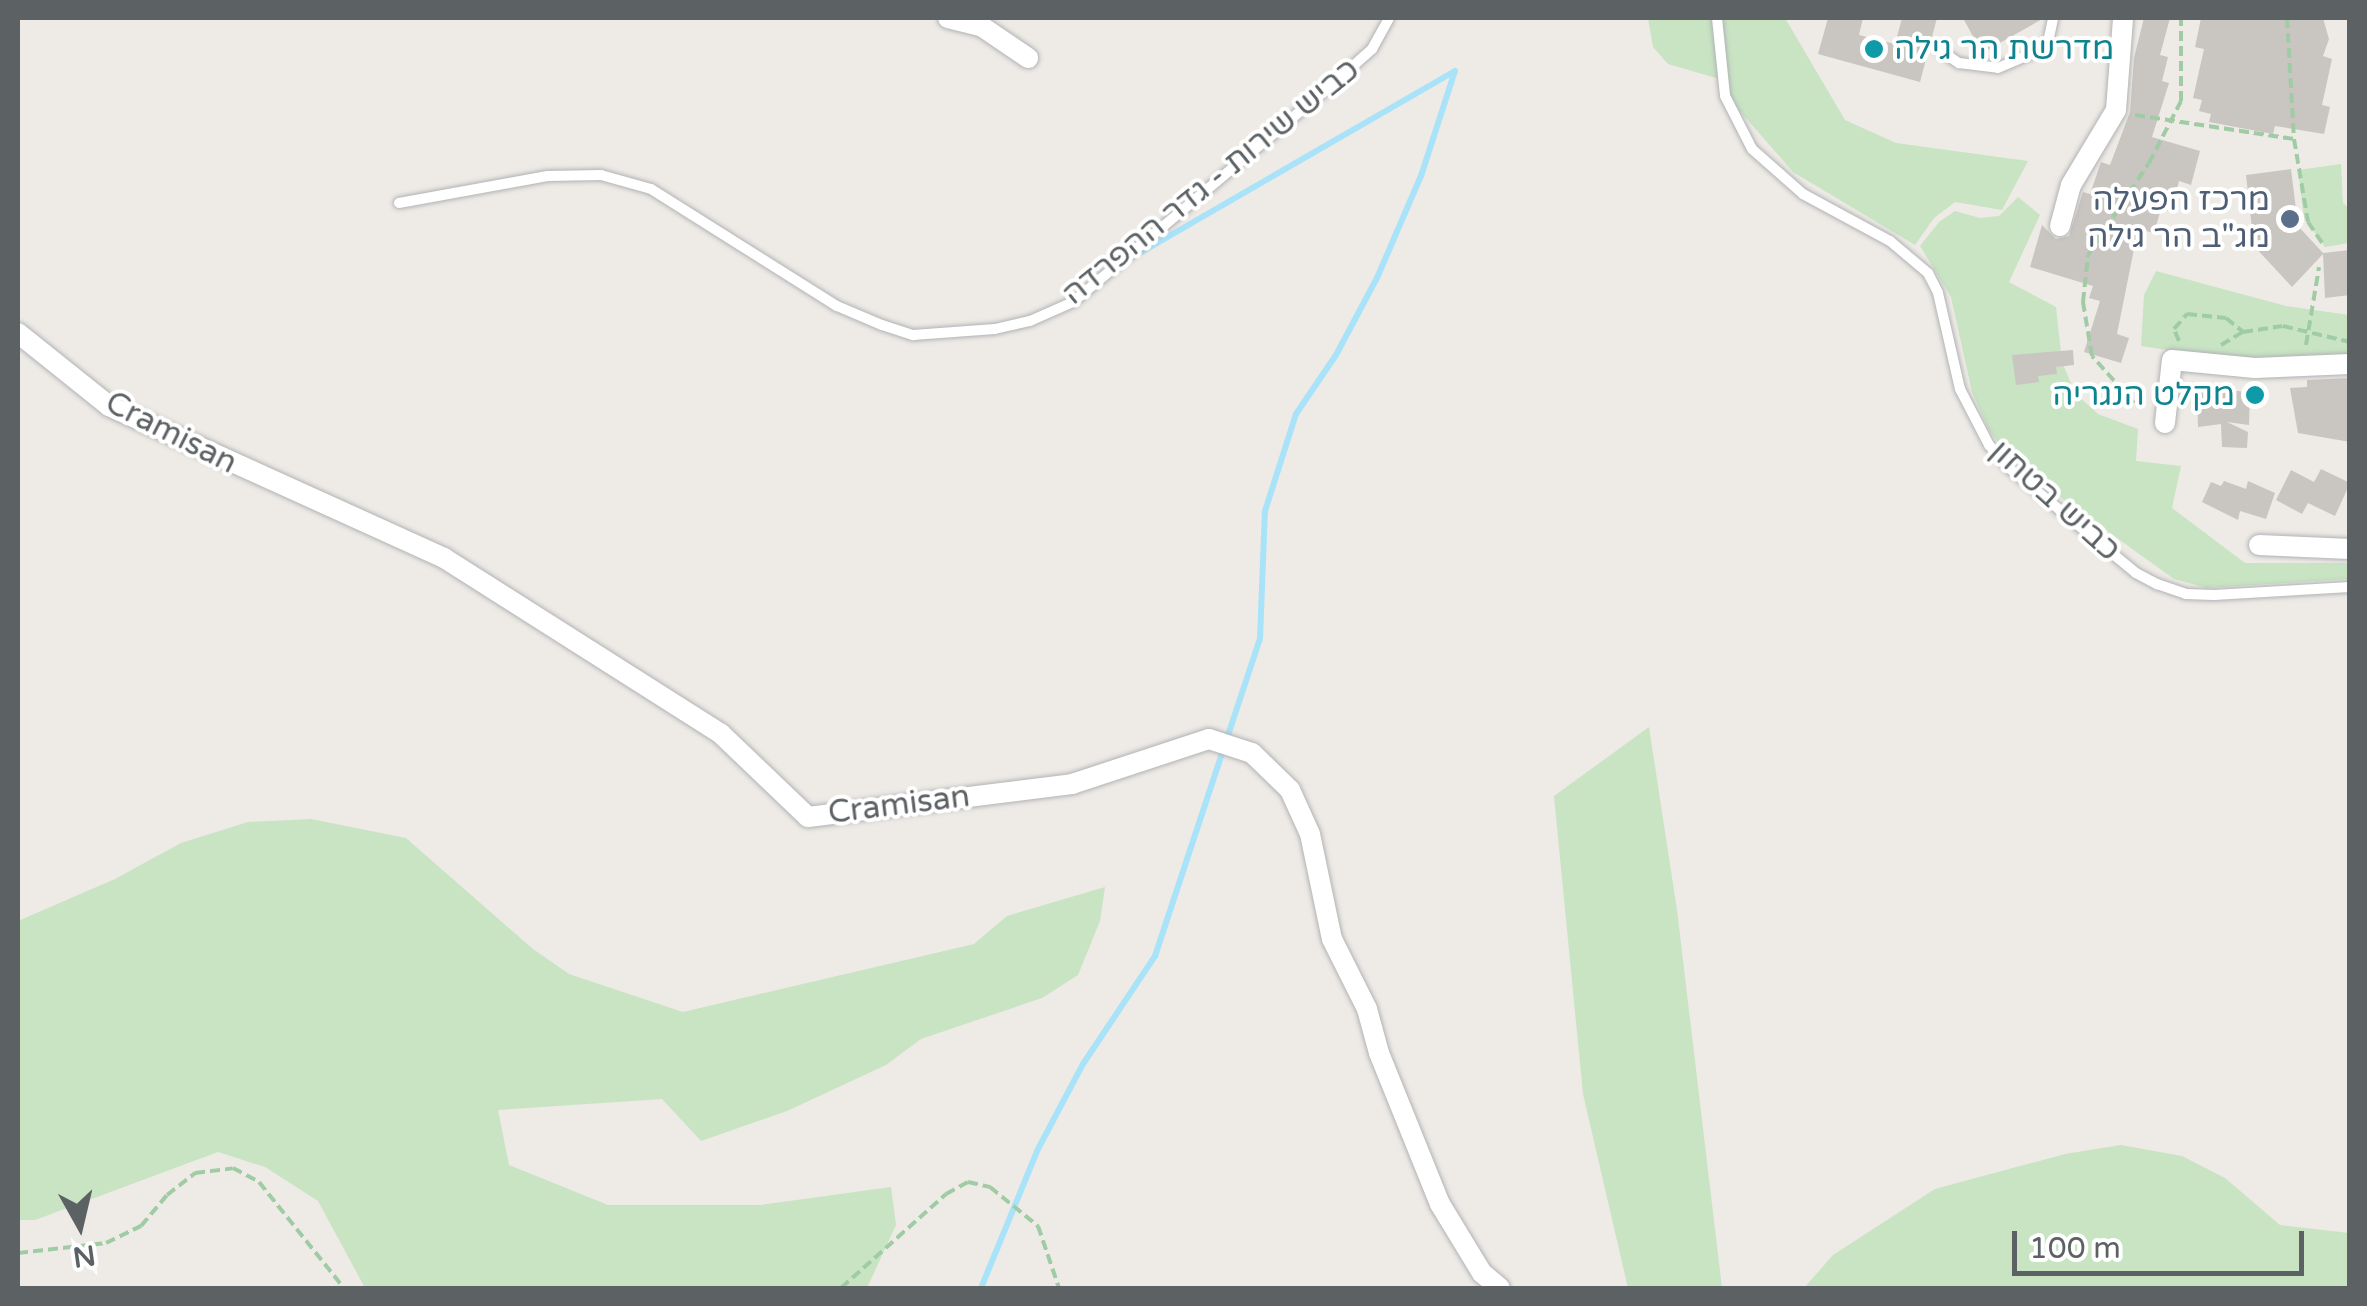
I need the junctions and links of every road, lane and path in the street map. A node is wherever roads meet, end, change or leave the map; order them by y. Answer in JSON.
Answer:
{"nodes":[{"id":1,"x":948,"y":18,"type":"edge"},
{"id":2,"x":1388,"y":18,"type":"edge"},
{"id":3,"x":1718,"y":18,"type":"edge"},
{"id":4,"x":2053,"y":18,"type":"edge"},
{"id":5,"x":2123,"y":18,"type":"edge"},
{"id":6,"x":2181,"y":18,"type":"edge"},
{"id":7,"x":2288,"y":18,"type":"edge"},
{"id":8,"x":1941,"y":51,"type":"dead end"},
{"id":9,"x":1028,"y":58,"type":"dead end"},
{"id":10,"x":2116,"y":110,"type":"junction"},
{"id":11,"x":2170,"y":124,"type":"junction"},
{"id":12,"x":2294,"y":139,"type":"junction"},
{"id":13,"x":399,"y":204,"type":"dead end"},
{"id":14,"x":2060,"y":226,"type":"dead end"},
{"id":15,"x":2325,"y":247,"type":"dead end"},
{"id":16,"x":2318,"y":267,"type":"dead end"},
{"id":17,"x":2312,"y":330,"type":"junction"},
{"id":18,"x":2243,"y":332,"type":"junction"},
{"id":19,"x":18,"y":333,"type":"edge"},
{"id":20,"x":2350,"y":342,"type":"edge"},
{"id":21,"x":2186,"y":346,"type":"dead end"},
{"id":22,"x":2216,"y":348,"type":"dead end"},
{"id":23,"x":2350,"y":364,"type":"edge"},
{"id":24,"x":2134,"y":403,"type":"dead end"},
{"id":25,"x":2165,"y":423,"type":"dead end"},
{"id":26,"x":2259,"y":545,"type":"dead end"},
{"id":27,"x":2350,"y":549,"type":"edge"},
{"id":28,"x":2350,"y":588,"type":"edge"},
{"id":29,"x":18,"y":1254,"type":"edge"},
{"id":30,"x":344,"y":1288,"type":"edge"},
{"id":31,"x":842,"y":1288,"type":"edge"},
{"id":32,"x":1059,"y":1288,"type":"edge"},
{"id":33,"x":1500,"y":1288,"type":"edge"}],
"edges":[{"from":1,"to":9,"type":"street"},
{"from":2,"to":13,"type":"lane","name":"כביש שירות - גדר ההפרדה"},
{"from":3,"to":28,"type":"lane","name":"כביש בטחון"},
{"from":4,"to":8,"type":"lane"},
{"from":5,"to":10,"type":"street"},
{"from":6,"to":11,"type":"path"},
{"from":7,"to":12,"type":"path"},
{"from":10,"to":11,"type":"path"},
{"from":10,"to":14,"type":"street"},
{"from":11,"to":12,"type":"path"},
{"from":11,"to":24,"type":"path"},
{"from":12,"to":15,"type":"path"},
{"from":16,"to":17,"type":"path"},
{"from":17,"to":18,"type":"path"},
{"from":17,"to":20,"type":"path"},
{"from":18,"to":21,"type":"path"},
{"from":18,"to":22,"type":"path"},
{"from":19,"to":33,"type":"street","name":"Cramisan"},
{"from":23,"to":25,"type":"street"},
{"from":26,"to":27,"type":"street"},
{"from":29,"to":30,"type":"path"},
{"from":31,"to":32,"type":"path"}]}
